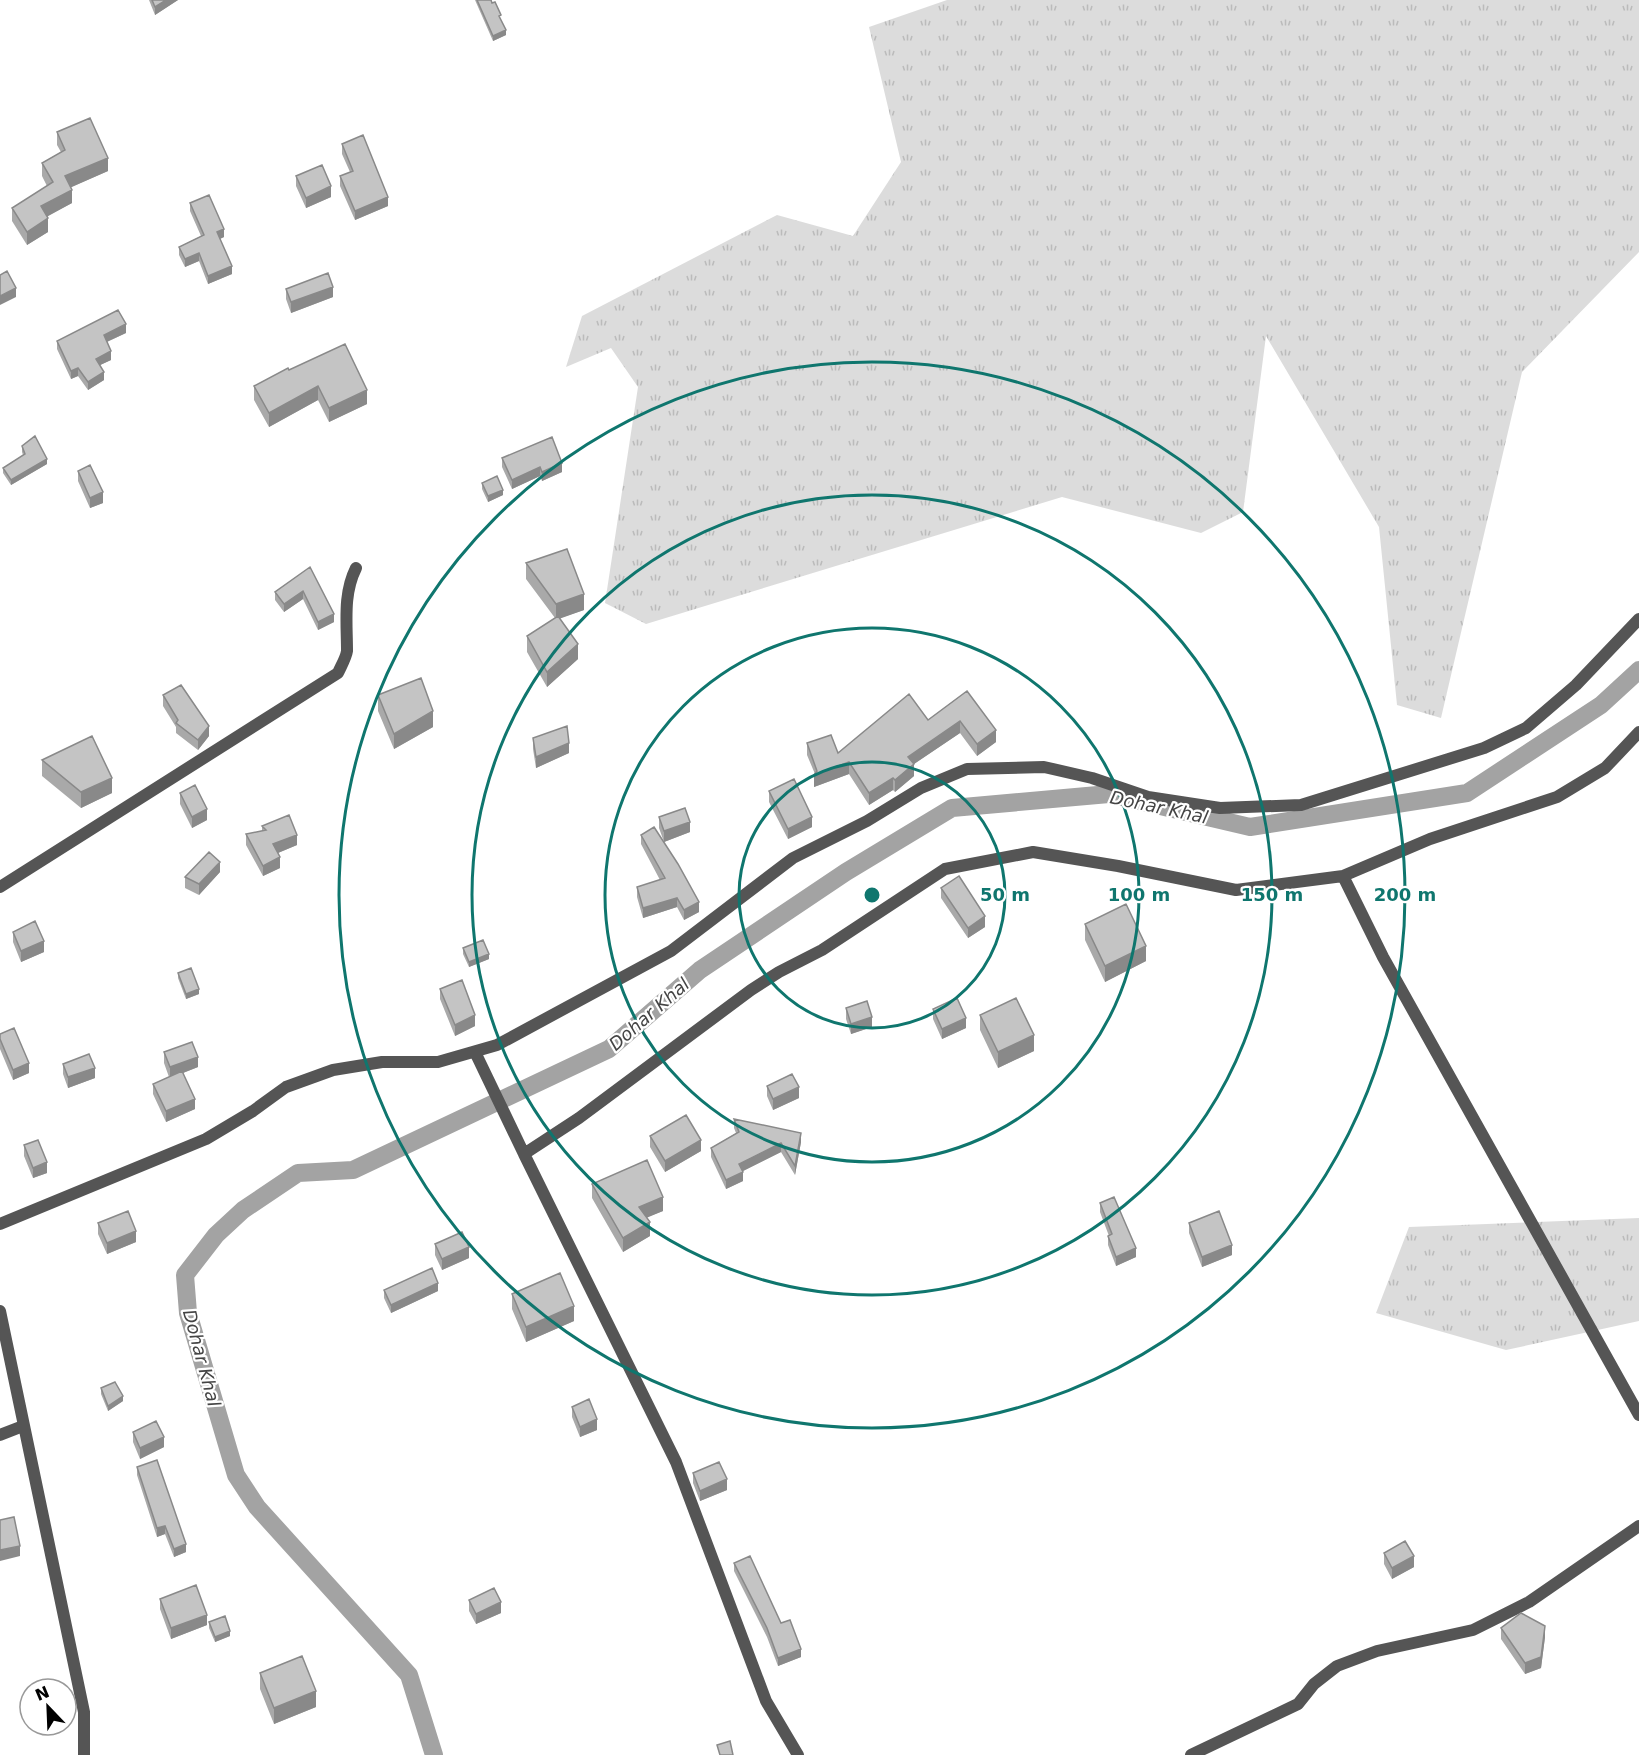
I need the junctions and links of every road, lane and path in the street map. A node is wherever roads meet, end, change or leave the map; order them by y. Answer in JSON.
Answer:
{"nodes":[{"id":1,"x":356,"y":568,"type":"dead end"},
{"id":2,"x":1639,"y":619,"type":"edge"},
{"id":3,"x":1639,"y":732,"type":"edge"},
{"id":4,"x":1343,"y":876,"type":"junction"},
{"id":5,"x":0,"y":888,"type":"edge"},
{"id":6,"x":475,"y":1052,"type":"junction"},
{"id":7,"x":524,"y":1154,"type":"junction"},
{"id":8,"x":0,"y":1224,"type":"edge"},
{"id":9,"x":0,"y":1311,"type":"edge"},
{"id":10,"x":1639,"y":1415,"type":"edge"},
{"id":11,"x":23,"y":1426,"type":"junction"},
{"id":12,"x":0,"y":1436,"type":"edge"},
{"id":13,"x":1639,"y":1526,"type":"edge"},
{"id":14,"x":84,"y":1755,"type":"edge"},
{"id":15,"x":798,"y":1755,"type":"edge"},
{"id":16,"x":1191,"y":1755,"type":"edge"}],
"edges":[{"from":1,"to":5,"type":"street"},
{"from":2,"to":6,"type":"street"},
{"from":3,"to":4,"type":"street"},
{"from":4,"to":7,"type":"street"},
{"from":4,"to":10,"type":"street"},
{"from":6,"to":7,"type":"street"},
{"from":6,"to":8,"type":"street"},
{"from":7,"to":15,"type":"street"},
{"from":9,"to":11,"type":"street"},
{"from":11,"to":12,"type":"street"},
{"from":11,"to":14,"type":"street"},
{"from":13,"to":16,"type":"street"}]}
